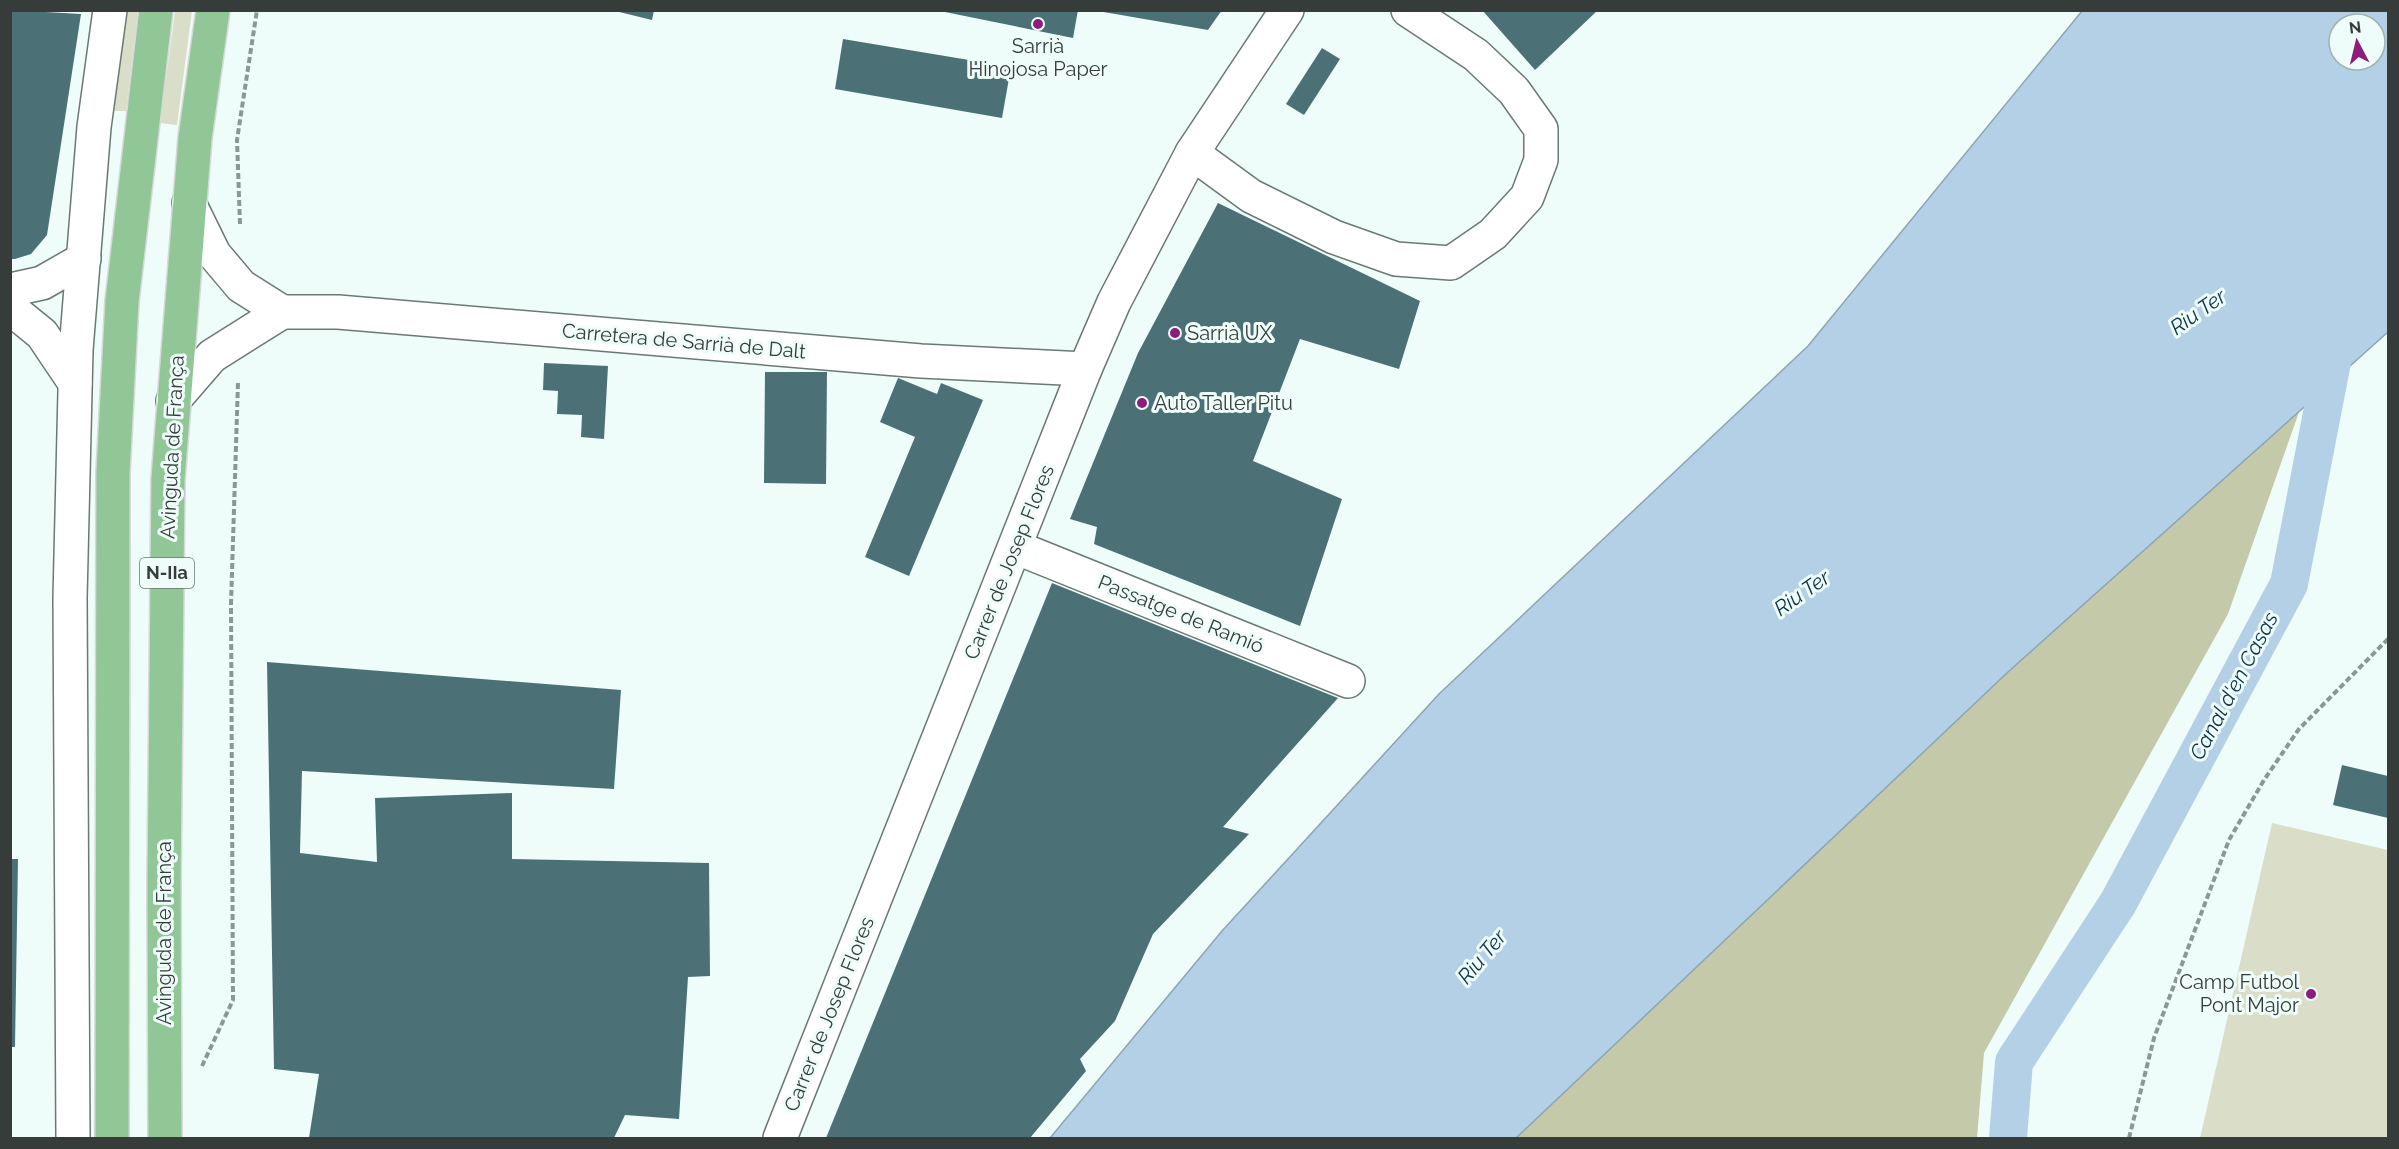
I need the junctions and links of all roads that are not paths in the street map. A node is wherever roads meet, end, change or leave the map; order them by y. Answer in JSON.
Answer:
{"nodes":[{"id":1,"x":110,"y":10,"type":"edge"},
{"id":2,"x":156,"y":10,"type":"edge"},
{"id":3,"x":213,"y":10,"type":"edge"},
{"id":4,"x":1287,"y":10,"type":"edge"},
{"id":5,"x":1408,"y":10,"type":"edge"},
{"id":6,"x":1192,"y":153,"type":"junction"},
{"id":7,"x":189,"y":203,"type":"junction"},
{"id":8,"x":84,"y":259,"type":"junction"},
{"id":9,"x":10,"y":290,"type":"edge"},
{"id":10,"x":10,"y":308,"type":"edge"},
{"id":11,"x":282,"y":312,"type":"junction"},
{"id":12,"x":1085,"y":369,"type":"junction"},
{"id":13,"x":75,"y":383,"type":"junction"},
{"id":14,"x":173,"y":401,"type":"junction"},
{"id":15,"x":1015,"y":547,"type":"junction"},
{"id":16,"x":1348,"y":681,"type":"dead end"},
{"id":17,"x":73,"y":1138,"type":"edge"},
{"id":18,"x":112,"y":1138,"type":"edge"},
{"id":19,"x":165,"y":1138,"type":"edge"},
{"id":20,"x":780,"y":1138,"type":"edge"}],
"edges":[{"from":1,"to":8,"type":"street"},
{"from":2,"to":18,"type":"main road","number":"N-IIa"},
{"from":3,"to":7,"type":"main road","name":"Avinguda de França","number":"N-IIa"},
{"from":4,"to":6,"type":"street","name":"Carrer de Josep Flores"},
{"from":5,"to":6,"type":"street"},
{"from":6,"to":12,"type":"street","name":"Carrer de Josep Flores"},
{"from":7,"to":11,"type":"street"},
{"from":7,"to":14,"type":"main road","name":"Avinguda de França","number":"N-IIa"},
{"from":8,"to":9,"type":"street"},
{"from":8,"to":13,"type":"street"},
{"from":10,"to":13,"type":"street"},
{"from":11,"to":12,"type":"street","name":"Carretera de Sarrià de Dalt"},
{"from":11,"to":14,"type":"street"},
{"from":12,"to":15,"type":"street","name":"Carrer de Josep Flores"},
{"from":13,"to":17,"type":"street"},
{"from":14,"to":19,"type":"main road","name":"Avinguda de França","number":"N-IIa"},
{"from":15,"to":16,"type":"street","name":"Passatge de Ramió"},
{"from":15,"to":20,"type":"street","name":"Carrer de Josep Flores"}]}
